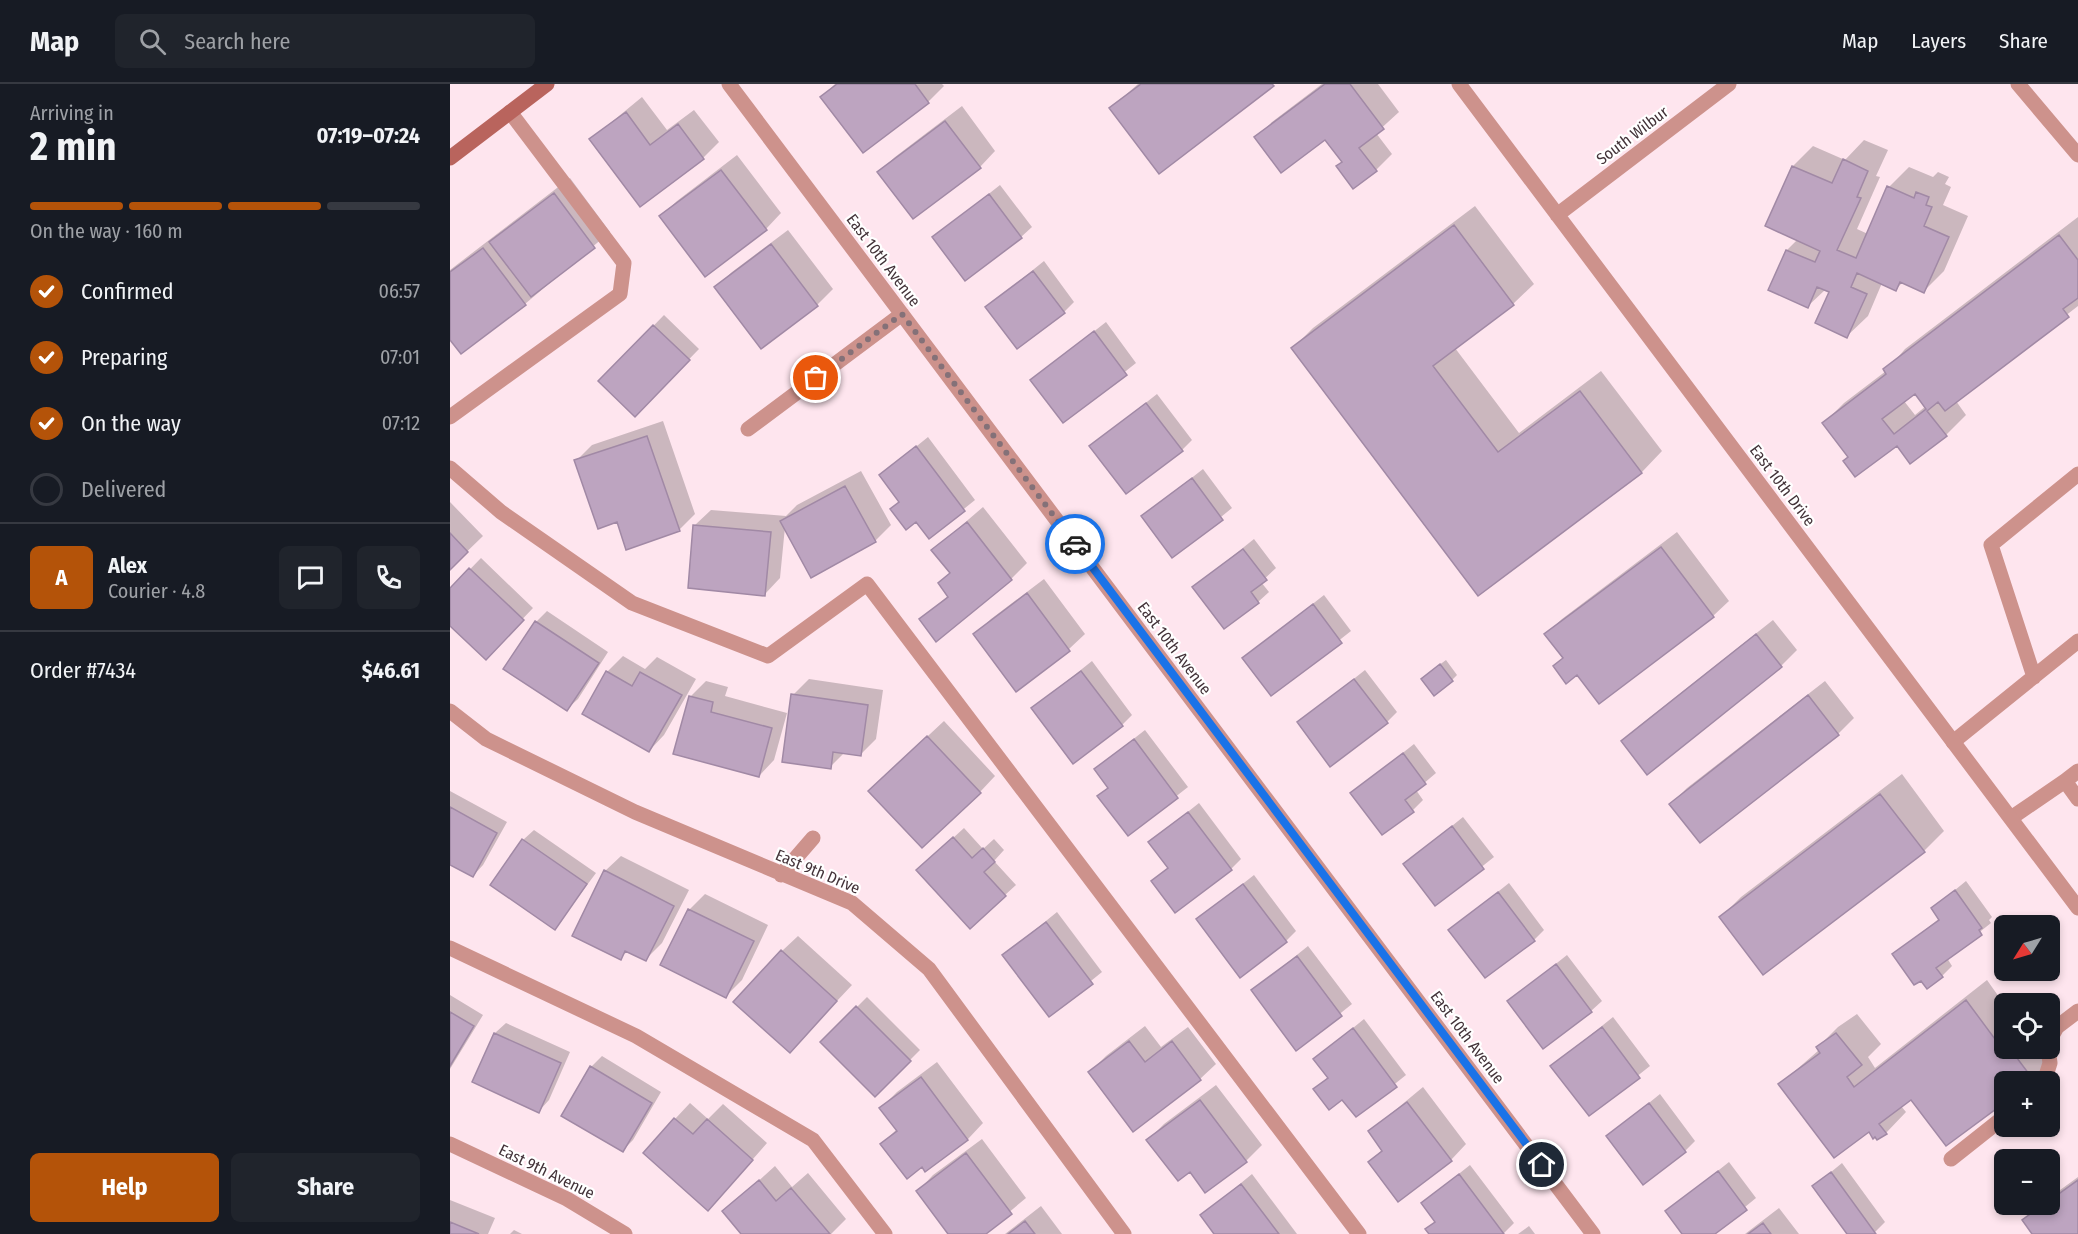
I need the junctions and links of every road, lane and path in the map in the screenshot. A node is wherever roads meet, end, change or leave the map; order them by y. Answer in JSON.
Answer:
{"nodes":[{"id":1,"x":547,"y":84,"type":"edge"},
{"id":2,"x":729,"y":84,"type":"edge"},
{"id":3,"x":1459,"y":84,"type":"edge"},
{"id":4,"x":1729,"y":84,"type":"edge"},
{"id":5,"x":2018,"y":84,"type":"edge"},
{"id":6,"x":510,"y":112,"type":"junction"},
{"id":7,"x":2078,"y":155,"type":"edge"},
{"id":8,"x":450,"y":158,"type":"edge"},
{"id":9,"x":1557,"y":215,"type":"junction"},
{"id":10,"x":902,"y":314,"type":"junction"},
{"id":11,"x":450,"y":417,"type":"edge"},
{"id":12,"x":748,"y":429,"type":"dead end"},
{"id":13,"x":450,"y":468,"type":"edge"},
{"id":14,"x":2078,"y":474,"type":"edge"},
{"id":15,"x":2078,"y":641,"type":"edge"},
{"id":16,"x":2034,"y":677,"type":"junction"},
{"id":17,"x":450,"y":711,"type":"edge"},
{"id":18,"x":1953,"y":742,"type":"junction"},
{"id":19,"x":2078,"y":771,"type":"edge"},
{"id":20,"x":2065,"y":782,"type":"junction"},
{"id":21,"x":2078,"y":799,"type":"edge"},
{"id":22,"x":2011,"y":818,"type":"junction"},
{"id":23,"x":813,"y":838,"type":"dead end"},
{"id":24,"x":781,"y":875,"type":"junction"},
{"id":25,"x":2078,"y":908,"type":"edge"},
{"id":26,"x":450,"y":948,"type":"edge"},
{"id":27,"x":2078,"y":1011,"type":"edge"},
{"id":28,"x":2060,"y":1025,"type":"edge"},
{"id":29,"x":1994,"y":1125,"type":"edge"},
{"id":30,"x":450,"y":1144,"type":"edge"},
{"id":31,"x":1951,"y":1159,"type":"dead end"},
{"id":32,"x":625,"y":1234,"type":"edge"},
{"id":33,"x":885,"y":1234,"type":"edge"},
{"id":34,"x":1124,"y":1234,"type":"edge"},
{"id":35,"x":1359,"y":1234,"type":"edge"},
{"id":36,"x":1593,"y":1234,"type":"edge"}],
"edges":[{"from":1,"to":6,"type":"main road"},
{"from":2,"to":10,"type":"street","name":"East 10th Avenue"},
{"from":3,"to":9,"type":"street","name":"East 10th Drive"},
{"from":4,"to":9,"type":"street","name":"South Wilbur"},
{"from":5,"to":7,"type":"street"},
{"from":6,"to":8,"type":"main road"},
{"from":6,"to":11,"type":"street"},
{"from":9,"to":18,"type":"street","name":"East 10th Drive"},
{"from":10,"to":12,"type":"street"},
{"from":10,"to":36,"type":"street","name":"East 10th Avenue"},
{"from":13,"to":35,"type":"street"},
{"from":14,"to":16,"type":"street"},
{"from":15,"to":16,"type":"street"},
{"from":16,"to":18,"type":"street"},
{"from":17,"to":24,"type":"street","name":"East 9th Drive"},
{"from":18,"to":22,"type":"street","name":"East 10th Drive"},
{"from":19,"to":20,"type":"street"},
{"from":20,"to":21,"type":"street"},
{"from":20,"to":22,"type":"street"},
{"from":22,"to":25,"type":"street","name":"East 10th Drive"},
{"from":23,"to":24,"type":"street"},
{"from":24,"to":34,"type":"street","name":"East 9th Drive"},
{"from":26,"to":33,"type":"street"},
{"from":27,"to":28,"type":"street"},
{"from":29,"to":31,"type":"street"},
{"from":30,"to":32,"type":"street","name":"East 9th Avenue"}]}
